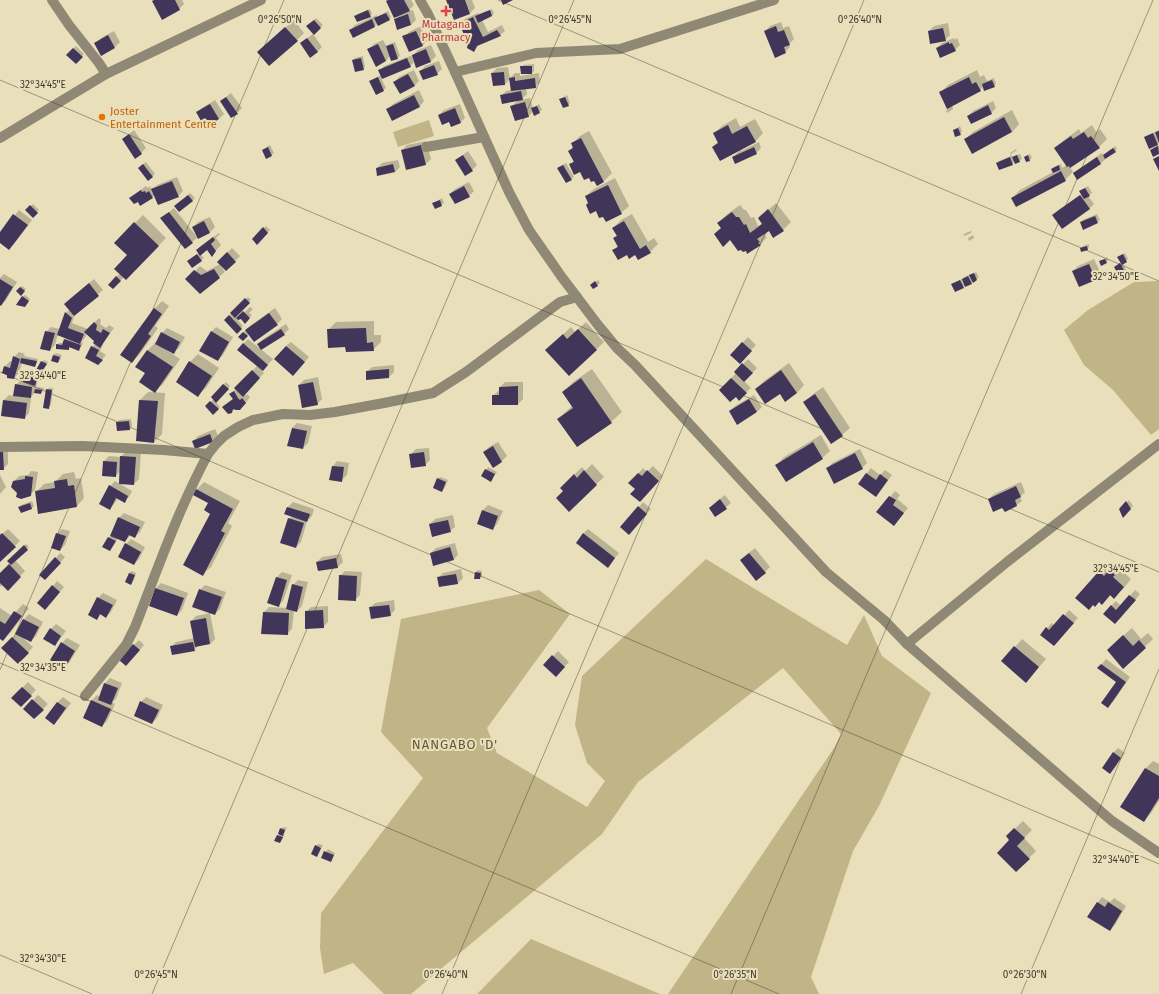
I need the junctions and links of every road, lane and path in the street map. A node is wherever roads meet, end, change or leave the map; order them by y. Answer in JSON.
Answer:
{"nodes":[{"id":1,"x":52,"y":0,"type":"edge"},
{"id":2,"x":261,"y":0,"type":"edge"},
{"id":3,"x":420,"y":0,"type":"edge"},
{"id":4,"x":774,"y":0,"type":"edge"},
{"id":5,"x":455,"y":72,"type":"junction"},
{"id":6,"x":106,"y":74,"type":"junction"},
{"id":7,"x":484,"y":137,"type":"junction"},
{"id":8,"x":0,"y":138,"type":"edge"},
{"id":9,"x":426,"y":147,"type":"dead end"},
{"id":10,"x":577,"y":297,"type":"junction"},
{"id":11,"x":1159,"y":444,"type":"edge"},
{"id":12,"x":0,"y":447,"type":"edge"},
{"id":13,"x":208,"y":454,"type":"junction"},
{"id":14,"x":907,"y":644,"type":"junction"},
{"id":15,"x":85,"y":696,"type":"dead end"},
{"id":16,"x":1159,"y":853,"type":"edge"}],
"edges":[{"from":1,"to":6,"type":"street"},
{"from":2,"to":6,"type":"street"},
{"from":3,"to":5,"type":"street"},
{"from":4,"to":5,"type":"street"},
{"from":5,"to":7,"type":"street"},
{"from":6,"to":8,"type":"street"},
{"from":7,"to":9,"type":"street"},
{"from":7,"to":10,"type":"street"},
{"from":10,"to":13,"type":"street"},
{"from":10,"to":14,"type":"street"},
{"from":11,"to":14,"type":"street"},
{"from":12,"to":13,"type":"street"},
{"from":13,"to":15,"type":"street"},
{"from":14,"to":16,"type":"street"}]}
